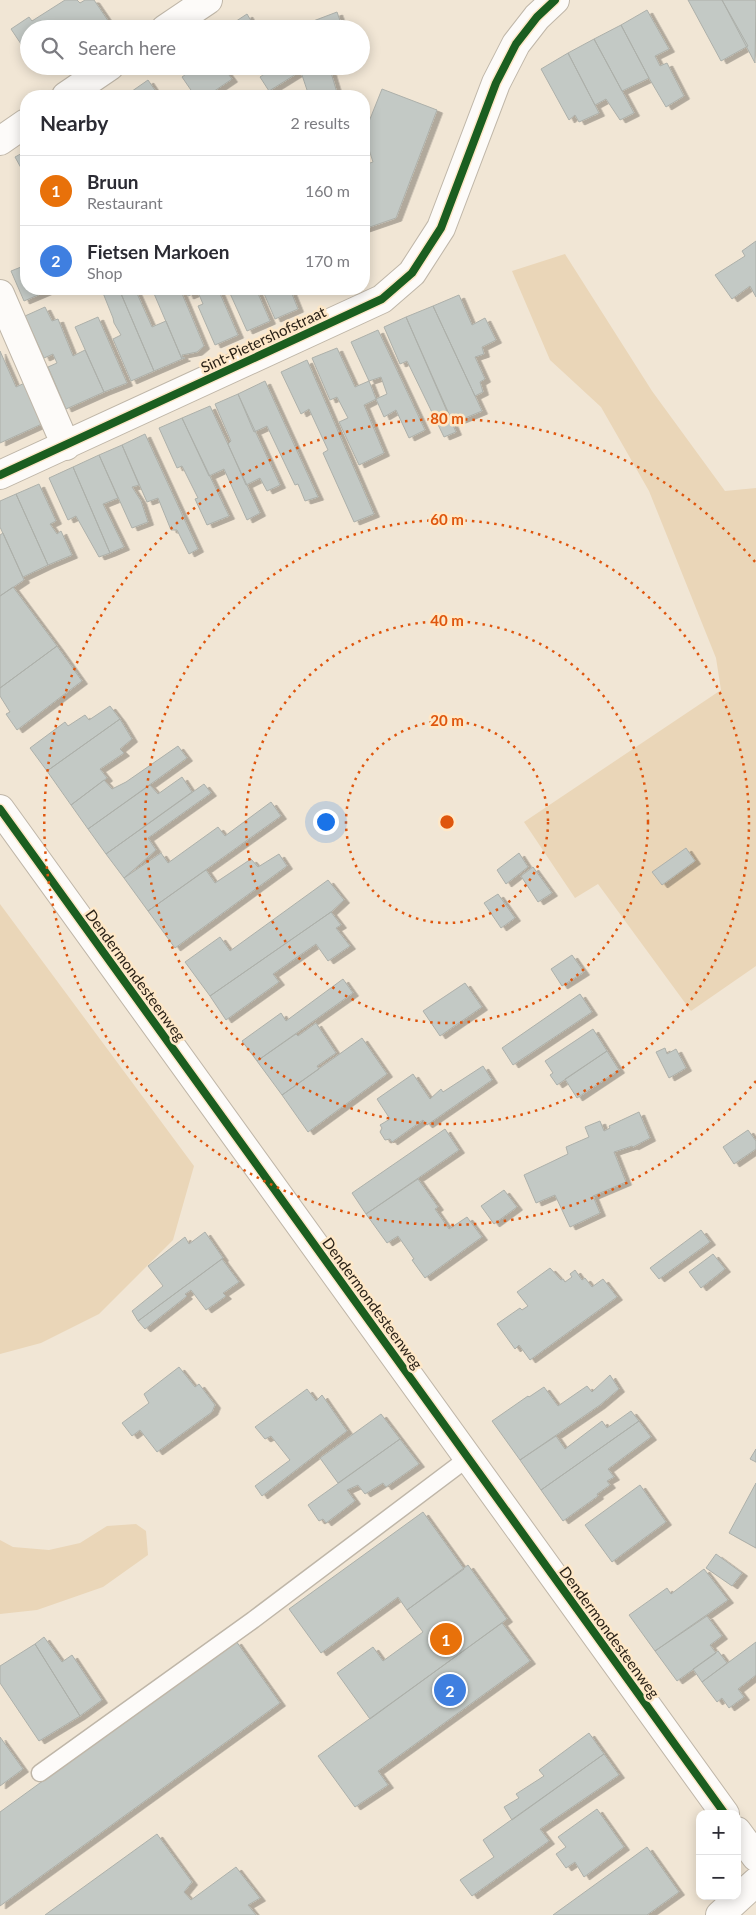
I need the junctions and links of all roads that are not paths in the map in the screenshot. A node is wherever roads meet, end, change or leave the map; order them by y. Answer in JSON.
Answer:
{"nodes":[{"id":1,"x":208,"y":0,"type":"edge"},
{"id":2,"x":541,"y":6,"type":"edge"},
{"id":3,"x":178,"y":20,"type":"edge"},
{"id":4,"x":97,"y":75,"type":"edge"},
{"id":5,"x":75,"y":90,"type":"edge"},
{"id":6,"x":20,"y":127,"type":"edge"},
{"id":7,"x":0,"y":141,"type":"edge"},
{"id":8,"x":0,"y":294,"type":"edge"},
{"id":9,"x":66,"y":446,"type":"junction"},
{"id":10,"x":0,"y":475,"type":"edge"},
{"id":11,"x":0,"y":809,"type":"edge"},
{"id":12,"x":468,"y":1458,"type":"junction"},
{"id":13,"x":40,"y":1773,"type":"dead end"},
{"id":14,"x":722,"y":1810,"type":"edge"},
{"id":15,"x":741,"y":1836,"type":"edge"},
{"id":16,"x":756,"y":1857,"type":"edge"},
{"id":17,"x":756,"y":1882,"type":"edge"},
{"id":18,"x":720,"y":1915,"type":"edge"}],
"edges":[{"from":1,"to":3,"type":"main road"},
{"from":2,"to":9,"type":"main road","name":"Sint-Pietershofstraat"},
{"from":4,"to":5,"type":"main road"},
{"from":6,"to":7,"type":"main road"},
{"from":8,"to":9,"type":"main road"},
{"from":9,"to":10,"type":"main road","name":"Sint-Pietershofstraat"},
{"from":11,"to":12,"type":"main road","name":"Dendermondesteenweg"},
{"from":12,"to":13,"type":"lane"},
{"from":12,"to":14,"type":"main road","name":"Dendermondesteenweg"},
{"from":15,"to":16,"type":"main road"},
{"from":17,"to":18,"type":"main road"}]}
